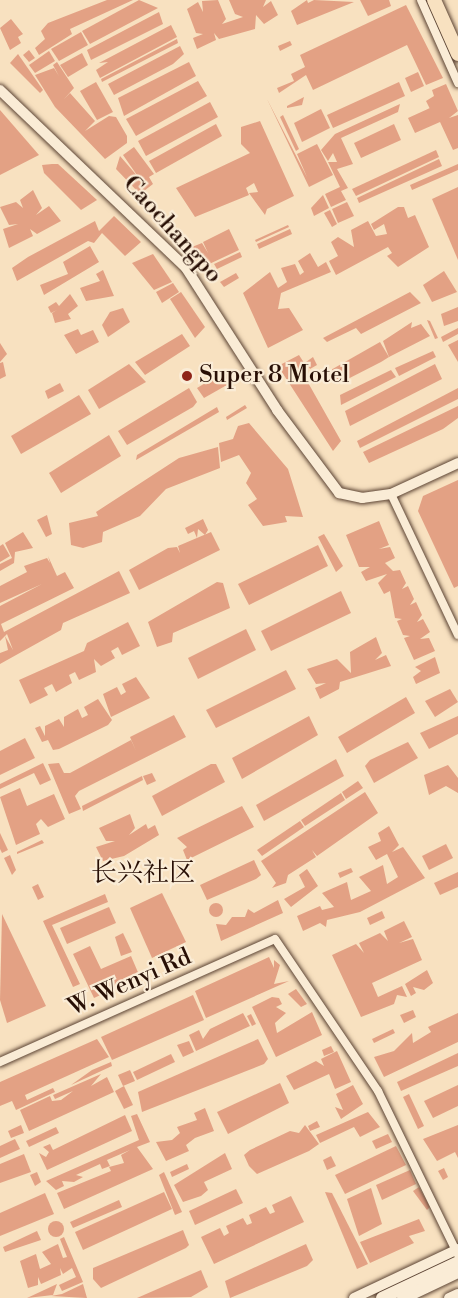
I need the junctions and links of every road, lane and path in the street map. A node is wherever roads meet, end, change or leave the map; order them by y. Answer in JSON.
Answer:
{"nodes":[{"id":1,"x":421,"y":0,"type":"edge"},
{"id":2,"x":434,"y":0,"type":"edge"},
{"id":3,"x":458,"y":54,"type":"edge"},
{"id":4,"x":458,"y":83,"type":"edge"},
{"id":5,"x":0,"y":90,"type":"edge"},
{"id":6,"x":458,"y":463,"type":"edge"},
{"id":7,"x":391,"y":494,"type":"junction"},
{"id":8,"x":458,"y":635,"type":"edge"},
{"id":9,"x":0,"y":1062,"type":"edge"},
{"id":10,"x":457,"y":1254,"type":"edge"},
{"id":11,"x":458,"y":1272,"type":"edge"},
{"id":12,"x":458,"y":1294,"type":"edge"},
{"id":13,"x":354,"y":1298,"type":"edge"},
{"id":14,"x":382,"y":1298,"type":"edge"},
{"id":15,"x":403,"y":1298,"type":"edge"},
{"id":16,"x":449,"y":1298,"type":"edge"}],
"edges":[{"from":1,"to":4,"type":"street"},
{"from":2,"to":3,"type":"main road"},
{"from":5,"to":7,"type":"street","name":"Caochangpo"},
{"from":6,"to":7,"type":"street","name":"Caochangpo"},
{"from":7,"to":8,"type":"street"},
{"from":9,"to":10,"type":"street","name":"W. Wenyi Rd"},
{"from":10,"to":13,"type":"street"},
{"from":10,"to":14,"type":"main road"},
{"from":11,"to":15,"type":"main road"},
{"from":12,"to":16,"type":"street"}]}
